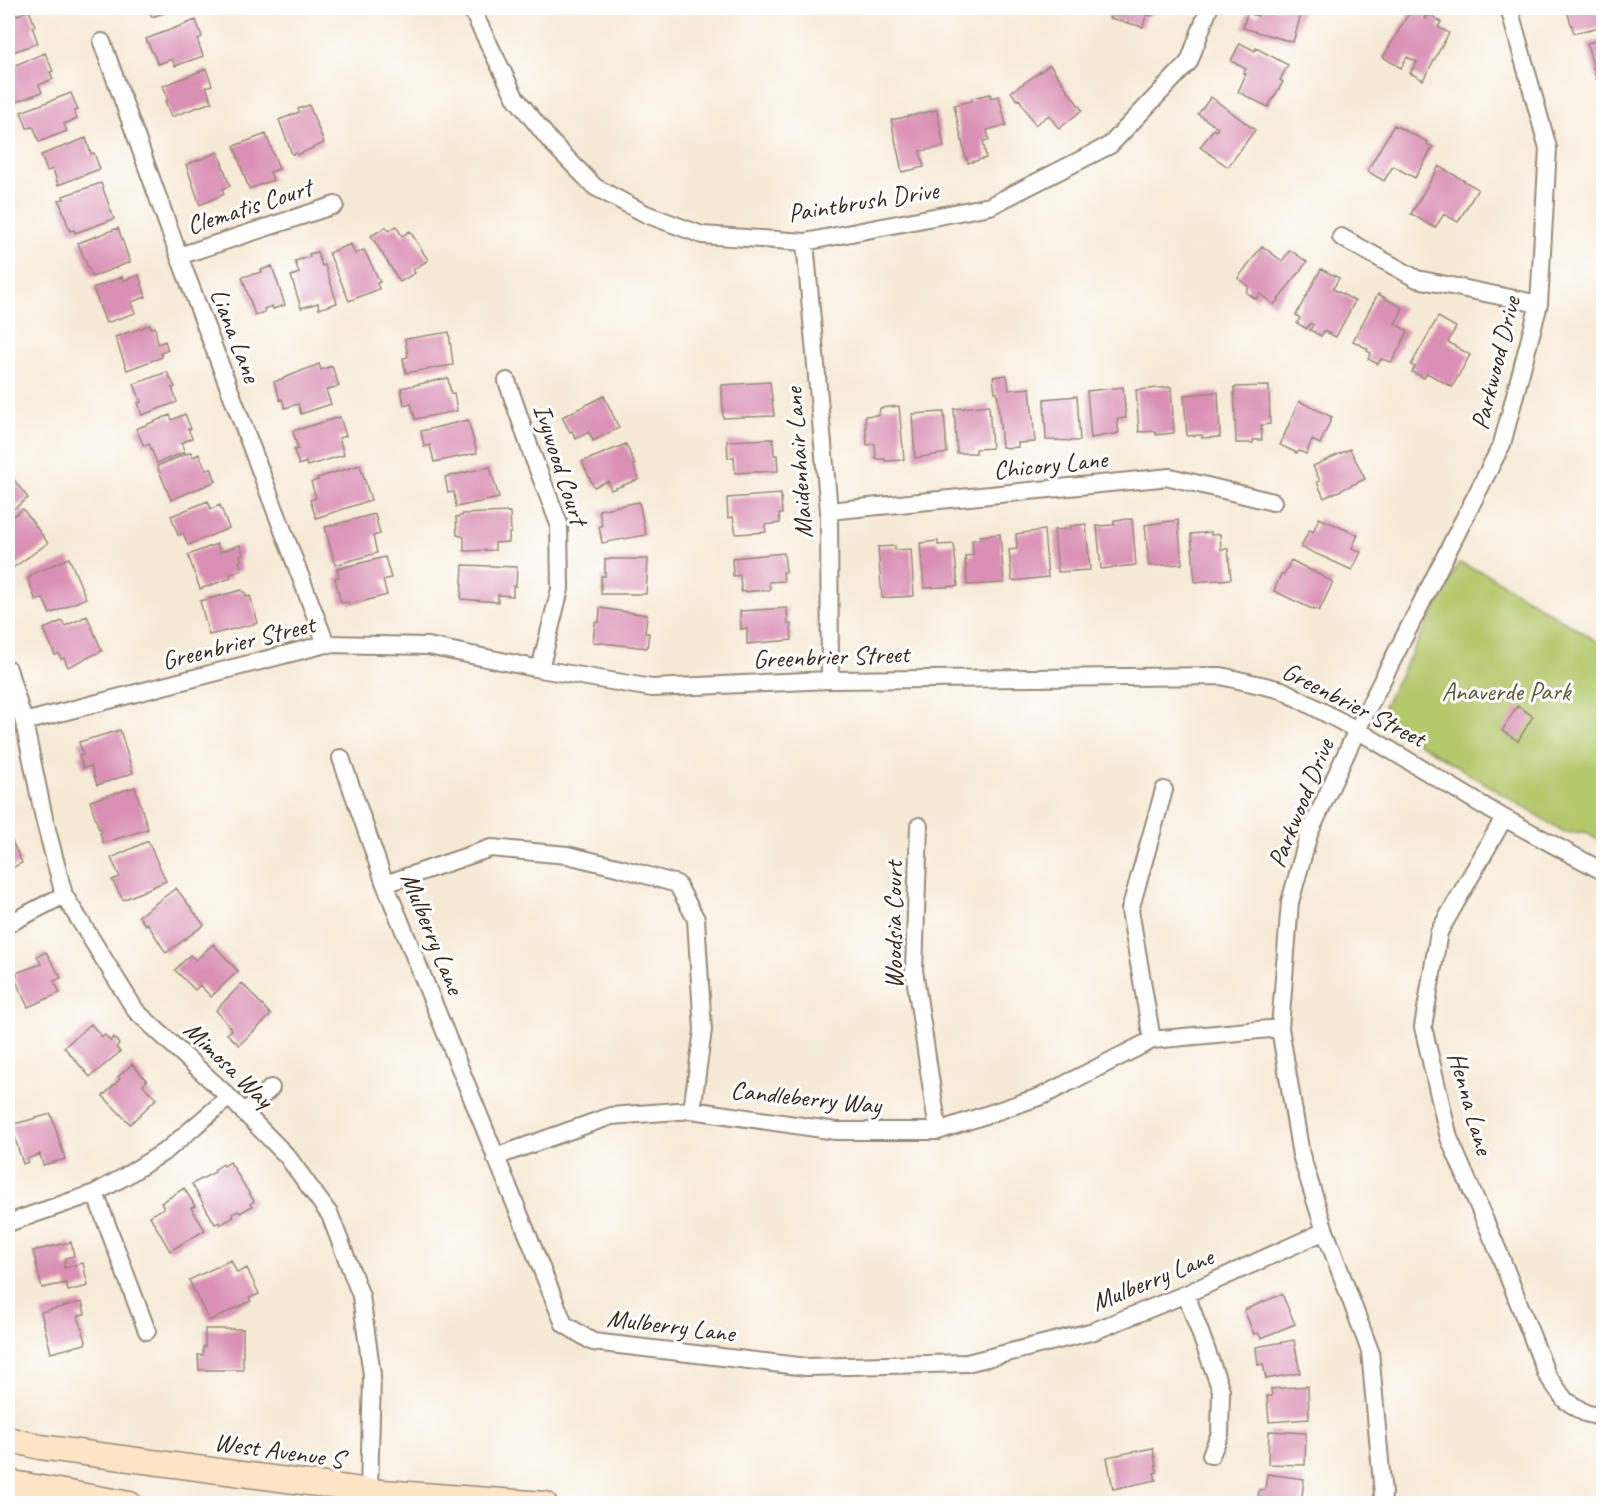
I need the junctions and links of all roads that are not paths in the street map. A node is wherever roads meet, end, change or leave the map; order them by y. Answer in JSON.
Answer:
{"nodes":[{"id":1,"x":471,"y":8,"type":"edge"},
{"id":2,"x":1209,"y":8,"type":"edge"},
{"id":3,"x":1509,"y":8,"type":"edge"},
{"id":4,"x":102,"y":42,"type":"dead end"},
{"id":5,"x":335,"y":205,"type":"dead end"},
{"id":6,"x":1341,"y":237,"type":"dead end"},
{"id":7,"x":805,"y":242,"type":"junction"},
{"id":8,"x":179,"y":256,"type":"junction"},
{"id":9,"x":1539,"y":304,"type":"junction"},
{"id":10,"x":507,"y":381,"type":"dead end"},
{"id":11,"x":1273,"y":502,"type":"dead end"},
{"id":12,"x":830,"y":511,"type":"junction"},
{"id":13,"x":326,"y":644,"type":"junction"},
{"id":14,"x":8,"y":669,"type":"edge"},
{"id":15,"x":540,"y":669,"type":"junction"},
{"id":16,"x":830,"y":680,"type":"junction"},
{"id":17,"x":24,"y":722,"type":"junction"},
{"id":18,"x":1357,"y":730,"type":"junction"},
{"id":19,"x":341,"y":758,"type":"dead end"},
{"id":20,"x":1164,"y":790,"type":"dead end"},
{"id":21,"x":1504,"y":818,"type":"junction"},
{"id":22,"x":919,"y":826,"type":"dead end"},
{"id":23,"x":1604,"y":872,"type":"edge"},
{"id":24,"x":385,"y":884,"type":"junction"},
{"id":25,"x":64,"y":895,"type":"junction"},
{"id":26,"x":8,"y":924,"type":"edge"},
{"id":27,"x":1280,"y":1028,"type":"junction"},
{"id":28,"x":1152,"y":1040,"type":"junction"},
{"id":29,"x":271,"y":1088,"type":"dead end"},
{"id":30,"x":229,"y":1097,"type":"junction"},
{"id":31,"x":692,"y":1110,"type":"junction"},
{"id":32,"x":244,"y":1113,"type":"junction"},
{"id":33,"x":938,"y":1131,"type":"junction"},
{"id":34,"x":495,"y":1157,"type":"junction"},
{"id":35,"x":95,"y":1193,"type":"junction"},
{"id":36,"x":8,"y":1222,"type":"edge"},
{"id":37,"x":1325,"y":1232,"type":"junction"},
{"id":38,"x":1186,"y":1294,"type":"junction"},
{"id":39,"x":147,"y":1331,"type":"dead end"},
{"id":40,"x":1604,"y":1418,"type":"edge"},
{"id":41,"x":8,"y":1439,"type":"edge"},
{"id":42,"x":1211,"y":1455,"type":"dead end"},
{"id":43,"x":8,"y":1482,"type":"edge"},
{"id":44,"x":367,"y":1497,"type":"edge"},
{"id":45,"x":130,"y":1503,"type":"edge"},
{"id":46,"x":544,"y":1503,"type":"edge"},
{"id":47,"x":1382,"y":1503,"type":"edge"}],
"edges":[{"from":1,"to":7,"type":"street","name":"Paintbrush Drive"},
{"from":2,"to":7,"type":"street","name":"Paintbrush Drive"},
{"from":3,"to":9,"type":"street","name":"Parkwood Drive"},
{"from":4,"to":8,"type":"street","name":"Liana Lane"},
{"from":5,"to":8,"type":"street","name":"Clematis Court"},
{"from":6,"to":9,"type":"street"},
{"from":7,"to":12,"type":"street","name":"Maidenhair Lane"},
{"from":8,"to":13,"type":"street","name":"Liana Lane"},
{"from":9,"to":18,"type":"street","name":"Parkwood Drive"},
{"from":10,"to":15,"type":"street","name":"Ivywood Court"},
{"from":11,"to":12,"type":"street","name":"Chicory Lane"},
{"from":12,"to":16,"type":"street","name":"Maidenhair Lane"},
{"from":13,"to":15,"type":"street","name":"Greenbrier Street"},
{"from":13,"to":17,"type":"street","name":"Greenbrier Street"},
{"from":14,"to":17,"type":"street","name":"Mimosa Way"},
{"from":15,"to":16,"type":"street","name":"Greenbrier Street"},
{"from":16,"to":18,"type":"street","name":"Greenbrier Street"},
{"from":17,"to":25,"type":"street","name":"Mimosa Way"},
{"from":18,"to":21,"type":"street","name":"Greenbrier Street"},
{"from":18,"to":27,"type":"street","name":"Parkwood Drive"},
{"from":19,"to":24,"type":"street","name":"Mulberry Lane"},
{"from":20,"to":28,"type":"street"},
{"from":21,"to":23,"type":"street","name":"Greenbrier Street"},
{"from":21,"to":40,"type":"street","name":"Henna Lane"},
{"from":22,"to":33,"type":"street","name":"Woodsia Court"},
{"from":24,"to":31,"type":"street"},
{"from":24,"to":34,"type":"street","name":"Mulberry Lane"},
{"from":25,"to":26,"type":"street"},
{"from":25,"to":30,"type":"street","name":"Mimosa Way"},
{"from":27,"to":28,"type":"street","name":"Candleberry Way"},
{"from":27,"to":37,"type":"street","name":"Parkwood Drive"},
{"from":28,"to":33,"type":"street","name":"Candleberry Way"},
{"from":29,"to":32,"type":"street"},
{"from":30,"to":32,"type":"street","name":"Mimosa Way"},
{"from":30,"to":35,"type":"street"},
{"from":31,"to":33,"type":"street","name":"Candleberry Way"},
{"from":31,"to":34,"type":"street","name":"Candleberry Way"},
{"from":32,"to":44,"type":"street","name":"Mimosa Way"},
{"from":34,"to":38,"type":"street","name":"Mulberry Lane"},
{"from":35,"to":36,"type":"street"},
{"from":35,"to":39,"type":"street"},
{"from":37,"to":38,"type":"street","name":"Mulberry Lane"},
{"from":37,"to":47,"type":"street","name":"Parkwood Drive"},
{"from":38,"to":42,"type":"street"},
{"from":41,"to":44,"type":"street","name":"West Avenue S"},
{"from":43,"to":45,"type":"street"},
{"from":44,"to":46,"type":"street","name":"West Avenue S"}]}
